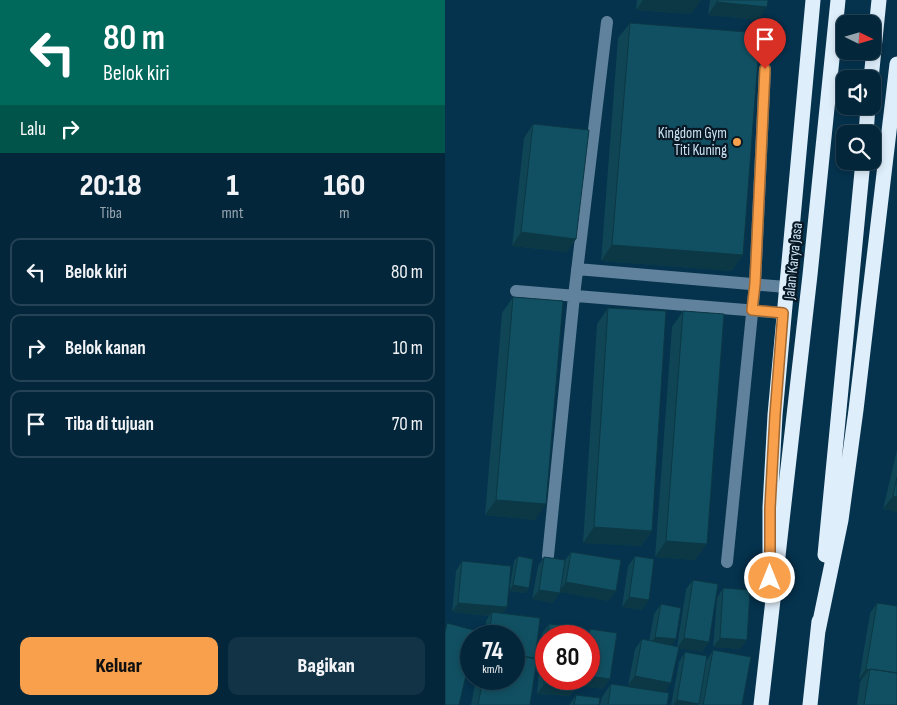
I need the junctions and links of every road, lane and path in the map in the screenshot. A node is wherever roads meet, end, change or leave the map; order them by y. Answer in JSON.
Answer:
{"nodes":[{"id":1,"x":813,"y":0,"type":"edge"},
{"id":2,"x":838,"y":0,"type":"edge"},
{"id":3,"x":879,"y":0,"type":"edge"},
{"id":4,"x":607,"y":22,"type":"dead end"},
{"id":5,"x":897,"y":64,"type":"edge"},
{"id":6,"x":765,"y":69,"type":"dead end"},
{"id":7,"x":872,"y":70,"type":"edge"},
{"id":8,"x":862,"y":170,"type":"edge"},
{"id":9,"x":577,"y":270,"type":"junction"},
{"id":10,"x":755,"y":284,"type":"junction"},
{"id":11,"x":786,"y":286,"type":"junction"},
{"id":12,"x":516,"y":291,"type":"dead end"},
{"id":13,"x":574,"y":296,"type":"junction"},
{"id":14,"x":752,"y":310,"type":"junction"},
{"id":15,"x":783,"y":313,"type":"junction"},
{"id":16,"x":548,"y":556,"type":"edge"},
{"id":17,"x":727,"y":562,"type":"dead end"},
{"id":18,"x":818,"y":631,"type":"junction"},
{"id":19,"x":770,"y":632,"type":"junction"},
{"id":20,"x":761,"y":705,"type":"edge"},
{"id":21,"x":810,"y":705,"type":"edge"}],
"edges":[{"from":1,"to":11,"type":"highway"},
{"from":2,"to":19,"type":"highway","name":"Jalan Karya Jasa"},
{"from":3,"to":7,"type":"highway"},
{"from":4,"to":9,"type":"street"},
{"from":5,"to":18,"type":"highway"},
{"from":6,"to":10,"type":"street"},
{"from":8,"to":18,"type":"highway"},
{"from":9,"to":10,"type":"street"},
{"from":9,"to":13,"type":"street"},
{"from":10,"to":11,"type":"street"},
{"from":10,"to":14,"type":"street"},
{"from":11,"to":15,"type":"highway"},
{"from":12,"to":13,"type":"street"},
{"from":13,"to":14,"type":"street"},
{"from":13,"to":16,"type":"street"},
{"from":14,"to":15,"type":"street"},
{"from":14,"to":17,"type":"street"},
{"from":15,"to":19,"type":"highway"},
{"from":18,"to":21,"type":"highway"},
{"from":19,"to":20,"type":"highway","name":"Jalan Karya Jasa"}]}
